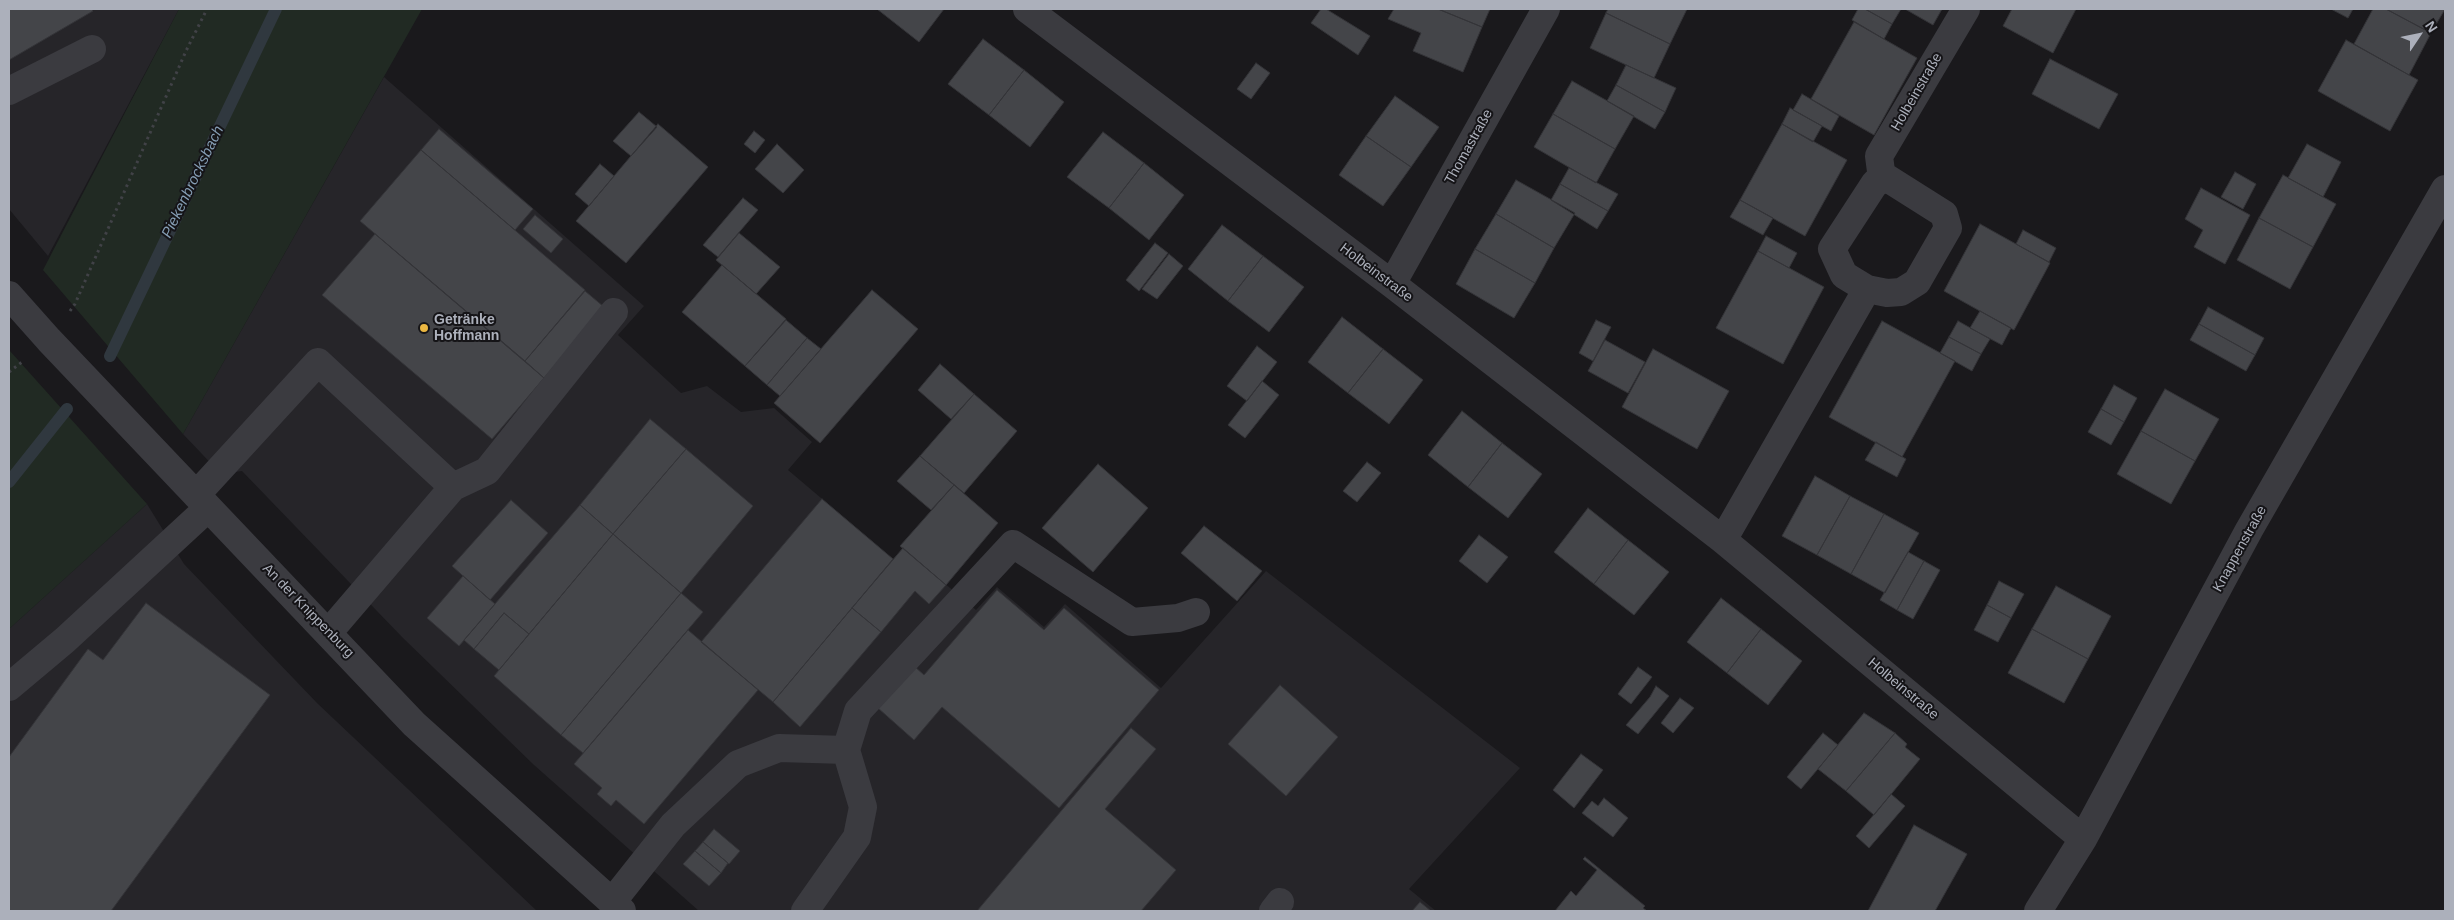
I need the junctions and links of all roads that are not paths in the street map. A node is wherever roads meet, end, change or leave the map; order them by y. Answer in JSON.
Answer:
{"nodes":[{"id":1,"x":1027,"y":9,"type":"edge"},
{"id":2,"x":1546,"y":9,"type":"edge"},
{"id":3,"x":1966,"y":9,"type":"edge"},
{"id":4,"x":92,"y":49,"type":"dead end"},
{"id":5,"x":9,"y":91,"type":"edge"},
{"id":6,"x":1882,"y":179,"type":"junction"},
{"id":7,"x":2445,"y":189,"type":"edge"},
{"id":8,"x":1392,"y":284,"type":"junction"},
{"id":9,"x":1867,"y":289,"type":"junction"},
{"id":10,"x":9,"y":295,"type":"edge"},
{"id":11,"x":614,"y":312,"type":"dead end"},
{"id":12,"x":453,"y":487,"type":"junction"},
{"id":13,"x":202,"y":502,"type":"junction"},
{"id":14,"x":1723,"y":540,"type":"junction"},
{"id":15,"x":1196,"y":612,"type":"dead end"},
{"id":16,"x":329,"y":632,"type":"junction"},
{"id":17,"x":9,"y":688,"type":"edge"},
{"id":18,"x":846,"y":750,"type":"junction"},
{"id":19,"x":2083,"y":838,"type":"junction"},
{"id":20,"x":617,"y":907,"type":"edge"},
{"id":21,"x":805,"y":911,"type":"edge"},
{"id":22,"x":2038,"y":911,"type":"edge"}],
"edges":[{"from":1,"to":8,"type":"street","name":"Holbeinstraße"},
{"from":2,"to":8,"type":"street","name":"Thomastraße"},
{"from":3,"to":6,"type":"street","name":"Holbeinstraße"},
{"from":4,"to":5,"type":"street"},
{"from":6,"to":9,"type":"street"},
{"from":6,"to":9,"type":"street"},
{"from":7,"to":19,"type":"street","name":"Knappenstraße"},
{"from":8,"to":14,"type":"street","name":"Holbeinstraße"},
{"from":9,"to":14,"type":"street"},
{"from":10,"to":13,"type":"street","name":"An der Knippenburg"},
{"from":11,"to":12,"type":"street"},
{"from":12,"to":13,"type":"street"},
{"from":12,"to":16,"type":"street"},
{"from":13,"to":16,"type":"street","name":"An der Knippenburg"},
{"from":13,"to":17,"type":"street"},
{"from":14,"to":19,"type":"street","name":"Holbeinstraße"},
{"from":15,"to":18,"type":"street"},
{"from":16,"to":20,"type":"street","name":"An der Knippenburg"},
{"from":18,"to":20,"type":"street"},
{"from":18,"to":21,"type":"street"},
{"from":19,"to":22,"type":"street","name":"Knappenstraße"}]}
